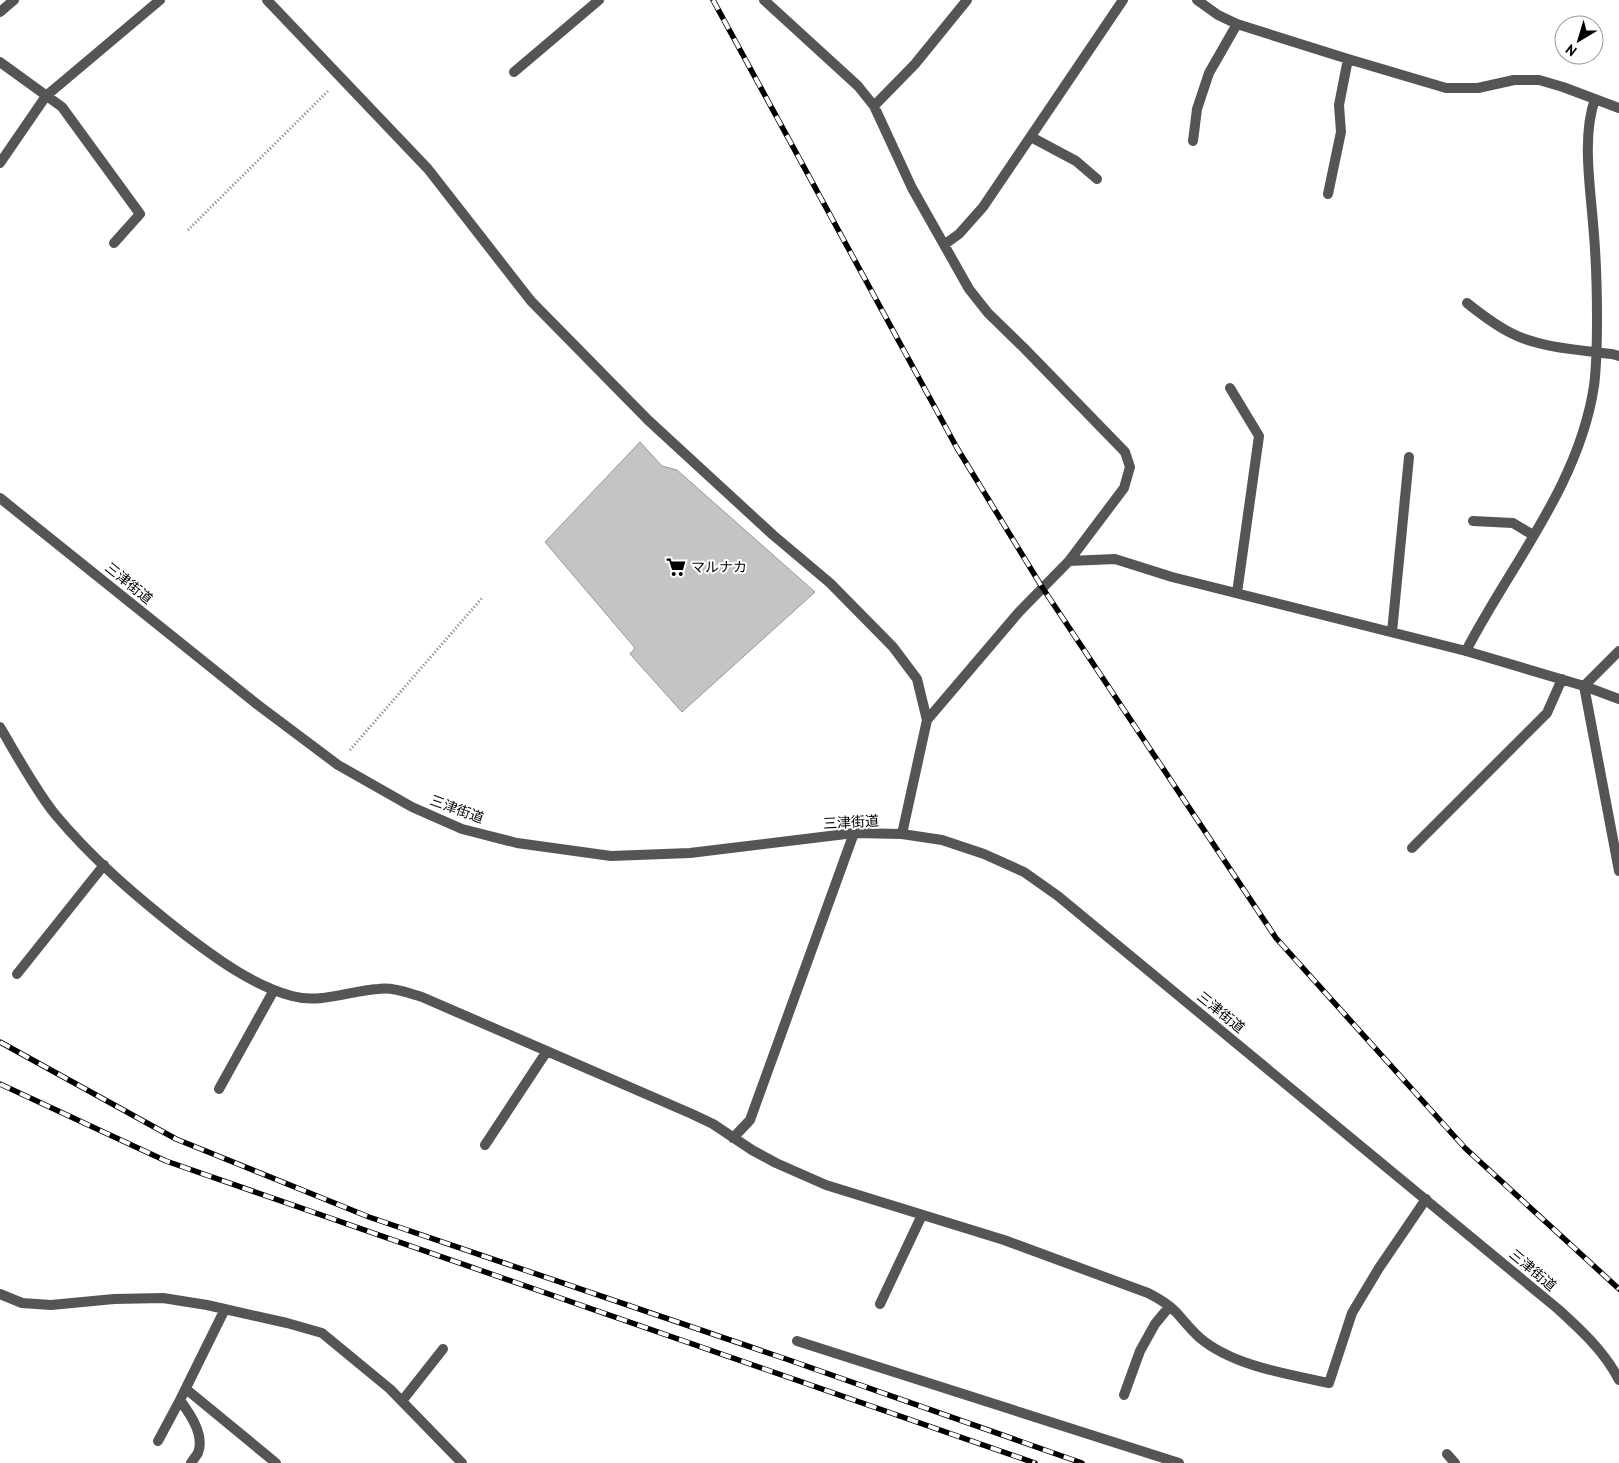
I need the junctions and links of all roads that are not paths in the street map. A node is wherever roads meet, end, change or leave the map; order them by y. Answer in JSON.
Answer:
{"nodes":[{"id":1,"x":14,"y":0,"type":"edge"},
{"id":2,"x":160,"y":0,"type":"edge"},
{"id":3,"x":267,"y":0,"type":"edge"},
{"id":4,"x":599,"y":0,"type":"edge"},
{"id":5,"x":764,"y":0,"type":"edge"},
{"id":6,"x":967,"y":0,"type":"edge"},
{"id":7,"x":1123,"y":0,"type":"edge"},
{"id":8,"x":1197,"y":0,"type":"edge"},
{"id":9,"x":0,"y":12,"type":"edge"},
{"id":10,"x":1237,"y":24,"type":"junction"},
{"id":11,"x":1348,"y":60,"type":"junction"},
{"id":12,"x":0,"y":62,"type":"edge"},
{"id":13,"x":514,"y":72,"type":"dead end"},
{"id":14,"x":46,"y":96,"type":"junction"},
{"id":15,"x":1595,"y":99,"type":"junction"},
{"id":16,"x":874,"y":106,"type":"junction"},
{"id":17,"x":1619,"y":108,"type":"edge"},
{"id":18,"x":1031,"y":136,"type":"junction"},
{"id":19,"x":1193,"y":141,"type":"dead end"},
{"id":20,"x":0,"y":163,"type":"edge"},
{"id":21,"x":1097,"y":179,"type":"dead end"},
{"id":22,"x":1328,"y":194,"type":"dead end"},
{"id":23,"x":114,"y":243,"type":"dead end"},
{"id":24,"x":944,"y":244,"type":"junction"},
{"id":25,"x":1467,"y":303,"type":"dead end"},
{"id":26,"x":1597,"y":352,"type":"junction"},
{"id":27,"x":1619,"y":356,"type":"edge"},
{"id":28,"x":1230,"y":388,"type":"dead end"},
{"id":29,"x":1409,"y":457,"type":"dead end"},
{"id":30,"x":0,"y":498,"type":"edge"},
{"id":31,"x":1473,"y":521,"type":"dead end"},
{"id":32,"x":1533,"y":535,"type":"junction"},
{"id":33,"x":1069,"y":561,"type":"junction"},
{"id":34,"x":1237,"y":593,"type":"junction"},
{"id":35,"x":1392,"y":632,"type":"junction"},
{"id":36,"x":1466,"y":651,"type":"junction"},
{"id":37,"x":1619,"y":651,"type":"edge"},
{"id":38,"x":1562,"y":679,"type":"junction"},
{"id":39,"x":1584,"y":686,"type":"junction"},
{"id":40,"x":1619,"y":699,"type":"edge"},
{"id":41,"x":927,"y":720,"type":"junction"},
{"id":42,"x":0,"y":727,"type":"edge"},
{"id":43,"x":854,"y":833,"type":"junction"},
{"id":44,"x":902,"y":834,"type":"junction"},
{"id":45,"x":1412,"y":848,"type":"dead end"},
{"id":46,"x":104,"y":865,"type":"junction"},
{"id":47,"x":1619,"y":870,"type":"edge"},
{"id":48,"x":17,"y":974,"type":"dead end"},
{"id":49,"x":274,"y":990,"type":"junction"},
{"id":50,"x":546,"y":1051,"type":"junction"},
{"id":51,"x":219,"y":1089,"type":"dead end"},
{"id":52,"x":733,"y":1138,"type":"junction"},
{"id":53,"x":485,"y":1145,"type":"dead end"},
{"id":54,"x":1426,"y":1199,"type":"junction"},
{"id":55,"x":922,"y":1215,"type":"junction"},
{"id":56,"x":0,"y":1294,"type":"edge"},
{"id":57,"x":880,"y":1304,"type":"dead end"},
{"id":58,"x":1169,"y":1307,"type":"junction"},
{"id":59,"x":225,"y":1309,"type":"junction"},
{"id":60,"x":797,"y":1341,"type":"dead end"},
{"id":61,"x":443,"y":1349,"type":"dead end"},
{"id":62,"x":1619,"y":1380,"type":"edge"},
{"id":63,"x":186,"y":1390,"type":"junction"},
{"id":64,"x":1124,"y":1395,"type":"dead end"},
{"id":65,"x":180,"y":1400,"type":"junction"},
{"id":66,"x":402,"y":1401,"type":"junction"},
{"id":67,"x":158,"y":1442,"type":"dead end"},
{"id":68,"x":1447,"y":1454,"type":"dead end"},
{"id":69,"x":191,"y":1463,"type":"edge"},
{"id":70,"x":276,"y":1463,"type":"edge"},
{"id":71,"x":462,"y":1463,"type":"edge"},
{"id":72,"x":1179,"y":1463,"type":"edge"},
{"id":73,"x":1455,"y":1463,"type":"edge"}],
"edges":[{"from":1,"to":9,"type":"street"},
{"from":2,"to":14,"type":"street"},
{"from":3,"to":41,"type":"street"},
{"from":4,"to":13,"type":"street"},
{"from":5,"to":16,"type":"street"},
{"from":6,"to":16,"type":"street"},
{"from":7,"to":18,"type":"street"},
{"from":8,"to":10,"type":"street"},
{"from":10,"to":11,"type":"street"},
{"from":10,"to":19,"type":"street"},
{"from":11,"to":15,"type":"street"},
{"from":11,"to":22,"type":"street"},
{"from":12,"to":14,"type":"street"},
{"from":14,"to":20,"type":"street"},
{"from":14,"to":23,"type":"street"},
{"from":15,"to":17,"type":"street"},
{"from":15,"to":26,"type":"street"},
{"from":16,"to":24,"type":"street"},
{"from":18,"to":21,"type":"street"},
{"from":18,"to":24,"type":"street"},
{"from":24,"to":33,"type":"street"},
{"from":25,"to":26,"type":"street"},
{"from":26,"to":27,"type":"street"},
{"from":26,"to":32,"type":"street"},
{"from":28,"to":34,"type":"street"},
{"from":29,"to":35,"type":"street"},
{"from":30,"to":43,"type":"street","name":"三津街道"},
{"from":31,"to":32,"type":"street"},
{"from":32,"to":36,"type":"street"},
{"from":33,"to":34,"type":"street"},
{"from":33,"to":41,"type":"street"},
{"from":34,"to":35,"type":"street"},
{"from":35,"to":36,"type":"street"},
{"from":36,"to":38,"type":"street"},
{"from":37,"to":39,"type":"street"},
{"from":38,"to":39,"type":"street"},
{"from":38,"to":45,"type":"street"},
{"from":39,"to":40,"type":"street"},
{"from":39,"to":47,"type":"street"},
{"from":41,"to":44,"type":"street"},
{"from":42,"to":46,"type":"street"},
{"from":43,"to":44,"type":"street","name":"三津街道"},
{"from":43,"to":52,"type":"street"},
{"from":44,"to":54,"type":"street","name":"三津街道"},
{"from":46,"to":48,"type":"street"},
{"from":46,"to":49,"type":"street"},
{"from":49,"to":50,"type":"street"},
{"from":49,"to":51,"type":"street"},
{"from":50,"to":52,"type":"street"},
{"from":50,"to":53,"type":"street"},
{"from":52,"to":55,"type":"street"},
{"from":54,"to":58,"type":"street"},
{"from":54,"to":62,"type":"street","name":"三津街道"},
{"from":55,"to":57,"type":"street"},
{"from":55,"to":58,"type":"street"},
{"from":56,"to":59,"type":"street"},
{"from":58,"to":64,"type":"street"},
{"from":59,"to":63,"type":"street"},
{"from":59,"to":66,"type":"street"},
{"from":60,"to":72,"type":"street"},
{"from":61,"to":66,"type":"street"},
{"from":63,"to":65,"type":"street"},
{"from":63,"to":70,"type":"street"},
{"from":65,"to":67,"type":"street"},
{"from":65,"to":69,"type":"street"},
{"from":66,"to":71,"type":"street"},
{"from":68,"to":73,"type":"street"}]}
